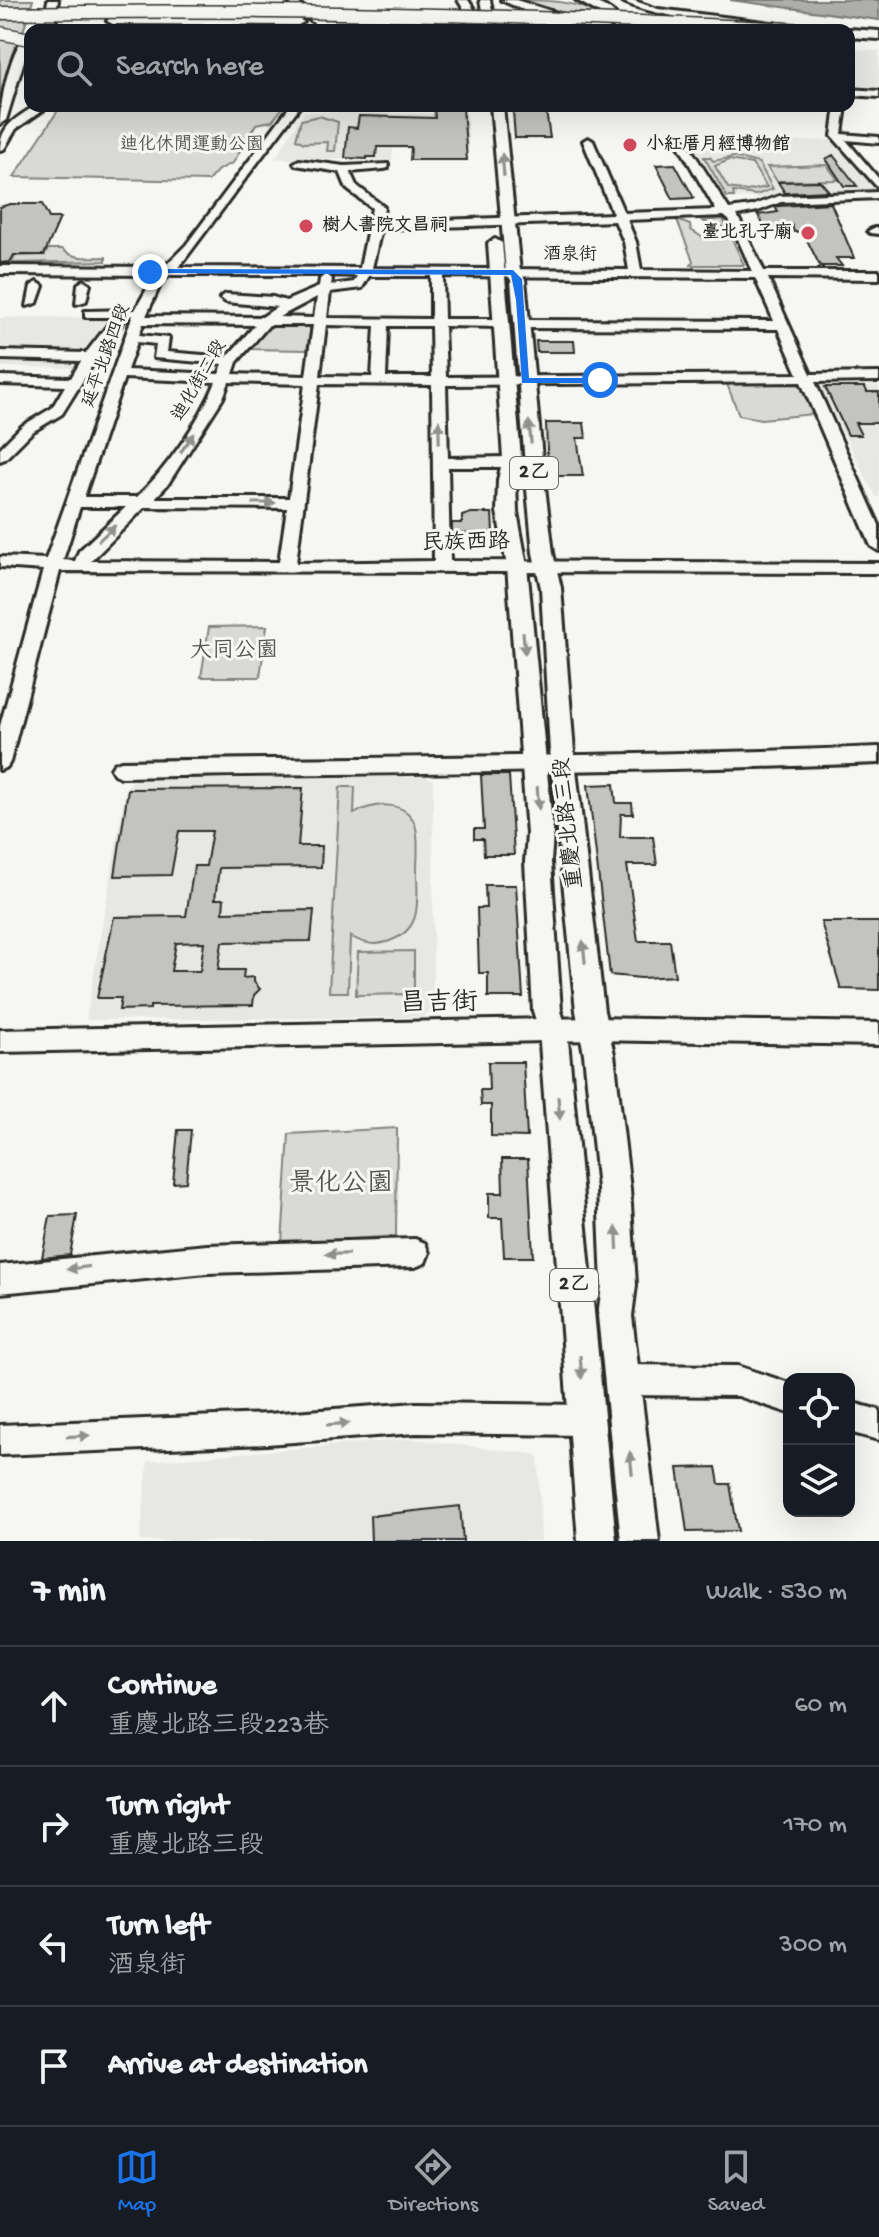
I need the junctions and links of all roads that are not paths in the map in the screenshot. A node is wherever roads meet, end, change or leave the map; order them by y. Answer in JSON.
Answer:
{"nodes":[{"id":1,"x":321,"y":0,"type":"edge"},
{"id":2,"x":335,"y":0,"type":"edge"},
{"id":3,"x":389,"y":0,"type":"edge"},
{"id":4,"x":463,"y":0,"type":"edge"},
{"id":5,"x":473,"y":0,"type":"edge"},
{"id":6,"x":485,"y":0,"type":"edge"},
{"id":7,"x":506,"y":0,"type":"edge"},
{"id":8,"x":581,"y":0,"type":"edge"},
{"id":9,"x":624,"y":0,"type":"edge"},
{"id":10,"x":53,"y":3,"type":"edge"},
{"id":11,"x":40,"y":4,"type":"edge"},
{"id":12,"x":304,"y":16,"type":"edge"},
{"id":13,"x":112,"y":21,"type":"junction"},
{"id":14,"x":0,"y":23,"type":"edge"},
{"id":15,"x":36,"y":24,"type":"edge"},
{"id":16,"x":55,"y":24,"type":"edge"},
{"id":17,"x":159,"y":24,"type":"edge"},
{"id":18,"x":219,"y":24,"type":"edge"},
{"id":19,"x":458,"y":24,"type":"edge"},
{"id":20,"x":474,"y":24,"type":"edge"},
{"id":21,"x":474,"y":24,"type":"edge"},
{"id":22,"x":490,"y":24,"type":"edge"},
{"id":23,"x":523,"y":24,"type":"edge"},
{"id":24,"x":555,"y":24,"type":"edge"},
{"id":25,"x":590,"y":24,"type":"edge"},
{"id":26,"x":617,"y":24,"type":"edge"},
{"id":27,"x":689,"y":24,"type":"edge"},
{"id":28,"x":772,"y":24,"type":"edge"},
{"id":29,"x":24,"y":25,"type":"edge"},
{"id":30,"x":24,"y":38,"type":"edge"},
{"id":31,"x":855,"y":39,"type":"edge"},
{"id":32,"x":879,"y":41,"type":"edge"},
{"id":33,"x":24,"y":51,"type":"edge"},
{"id":34,"x":855,"y":91,"type":"edge"},
{"id":35,"x":879,"y":93,"type":"edge"},
{"id":36,"x":19,"y":98,"type":"dead end"},
{"id":37,"x":33,"y":112,"type":"edge"},
{"id":38,"x":291,"y":112,"type":"edge"},
{"id":39,"x":485,"y":112,"type":"edge"},
{"id":40,"x":497,"y":112,"type":"edge"},
{"id":41,"x":840,"y":112,"type":"edge"},
{"id":42,"x":0,"y":120,"type":"edge"},
{"id":43,"x":837,"y":136,"type":"junction"},
{"id":44,"x":879,"y":140,"type":"edge"},
{"id":45,"x":588,"y":141,"type":"dead end"},
{"id":46,"x":681,"y":141,"type":"dead end"},
{"id":47,"x":0,"y":146,"type":"edge"},
{"id":48,"x":858,"y":160,"type":"junction"},
{"id":49,"x":879,"y":161,"type":"edge"},
{"id":50,"x":299,"y":163,"type":"dead end"},
{"id":51,"x":384,"y":166,"type":"dead end"},
{"id":52,"x":344,"y":169,"type":"junction"},
{"id":53,"x":877,"y":180,"type":"edge"},
{"id":54,"x":491,"y":189,"type":"dead end"},
{"id":55,"x":879,"y":195,"type":"edge"},
{"id":56,"x":492,"y":204,"type":"dead end"},
{"id":57,"x":727,"y":213,"type":"junction"},
{"id":58,"x":620,"y":217,"type":"junction"},
{"id":59,"x":501,"y":222,"type":"junction"},
{"id":60,"x":376,"y":226,"type":"junction"},
{"id":61,"x":0,"y":270,"type":"edge"},
{"id":62,"x":327,"y":272,"type":"junction"},
{"id":63,"x":365,"y":272,"type":"junction"},
{"id":64,"x":437,"y":272,"type":"junction"},
{"id":65,"x":504,"y":273,"type":"junction"},
{"id":66,"x":636,"y":273,"type":"junction"},
{"id":67,"x":758,"y":274,"type":"junction"},
{"id":68,"x":879,"y":275,"type":"edge"},
{"id":69,"x":162,"y":276,"type":"junction"},
{"id":70,"x":84,"y":284,"type":"dead end"},
{"id":71,"x":194,"y":285,"type":"dead end"},
{"id":72,"x":37,"y":286,"type":"dead end"},
{"id":73,"x":325,"y":289,"type":"junction"},
{"id":74,"x":226,"y":298,"type":"dead end"},
{"id":75,"x":80,"y":301,"type":"dead end"},
{"id":76,"x":31,"y":303,"type":"dead end"},
{"id":77,"x":286,"y":306,"type":"junction"},
{"id":78,"x":90,"y":314,"type":"dead end"},
{"id":79,"x":135,"y":315,"type":"junction"},
{"id":80,"x":265,"y":321,"type":"junction"},
{"id":81,"x":320,"y":322,"type":"junction"},
{"id":82,"x":382,"y":322,"type":"junction"},
{"id":83,"x":438,"y":323,"type":"junction"},
{"id":84,"x":500,"y":323,"type":"junction"},
{"id":85,"x":522,"y":324,"type":"junction"},
{"id":86,"x":781,"y":325,"type":"junction"},
{"id":87,"x":132,"y":338,"type":"junction"},
{"id":88,"x":0,"y":355,"type":"edge"},
{"id":89,"x":90,"y":357,"type":"junction"},
{"id":90,"x":231,"y":361,"type":"junction"},
{"id":91,"x":121,"y":374,"type":"junction"},
{"id":92,"x":879,"y":377,"type":"edge"},
{"id":93,"x":807,"y":378,"type":"junction"},
{"id":94,"x":0,"y":380,"type":"edge"},
{"id":95,"x":222,"y":380,"type":"junction"},
{"id":96,"x":313,"y":380,"type":"junction"},
{"id":97,"x":379,"y":381,"type":"junction"},
{"id":98,"x":438,"y":381,"type":"junction"},
{"id":99,"x":74,"y":382,"type":"junction"},
{"id":100,"x":515,"y":382,"type":"junction"},
{"id":101,"x":0,"y":456,"type":"edge"},
{"id":102,"x":509,"y":462,"type":"junction"},
{"id":103,"x":439,"y":463,"type":"junction"},
{"id":104,"x":74,"y":502,"type":"junction"},
{"id":105,"x":296,"y":503,"type":"junction"},
{"id":106,"x":139,"y":504,"type":"junction"},
{"id":107,"x":879,"y":546,"type":"edge"},
{"id":108,"x":0,"y":562,"type":"edge"},
{"id":109,"x":545,"y":565,"type":"junction"},
{"id":110,"x":53,"y":566,"type":"junction"},
{"id":111,"x":81,"y":566,"type":"junction"},
{"id":112,"x":442,"y":566,"type":"junction"},
{"id":113,"x":517,"y":566,"type":"junction"},
{"id":114,"x":287,"y":568,"type":"junction"},
{"id":115,"x":879,"y":568,"type":"edge"},
{"id":116,"x":0,"y":572,"type":"edge"},
{"id":117,"x":879,"y":755,"type":"edge"},
{"id":118,"x":563,"y":761,"type":"junction"},
{"id":119,"x":0,"y":762,"type":"edge"},
{"id":120,"x":535,"y":763,"type":"junction"},
{"id":121,"x":121,"y":769,"type":"dead end"},
{"id":122,"x":593,"y":1029,"type":"junction"},
{"id":123,"x":553,"y":1030,"type":"junction"},
{"id":124,"x":879,"y":1034,"type":"edge"},
{"id":125,"x":0,"y":1041,"type":"edge"},
{"id":126,"x":415,"y":1253,"type":"dead end"},
{"id":127,"x":0,"y":1279,"type":"edge"},
{"id":128,"x":622,"y":1380,"type":"junction"},
{"id":129,"x":783,"y":1396,"type":"edge"},
{"id":130,"x":855,"y":1419,"type":"edge"},
{"id":131,"x":586,"y":1420,"type":"junction"},
{"id":132,"x":879,"y":1425,"type":"edge"},
{"id":133,"x":0,"y":1440,"type":"edge"},
{"id":134,"x":597,"y":1541,"type":"edge"},
{"id":135,"x":640,"y":1541,"type":"edge"}],
"edges":[{"from":1,"to":12,"type":"highway"},
{"from":2,"to":12,"type":"highway"},
{"from":3,"to":19,"type":"highway"},
{"from":4,"to":20,"type":"highway"},
{"from":5,"to":21,"type":"main road"},
{"from":6,"to":22,"type":"main road"},
{"from":7,"to":25,"type":"highway"},
{"from":8,"to":26,"type":"highway"},
{"from":9,"to":28,"type":"street"},
{"from":10,"to":16,"type":"main road"},
{"from":11,"to":15,"type":"main road"},
{"from":12,"to":13,"type":"highway"},
{"from":12,"to":13,"type":"highway","bridge":true},
{"from":12,"to":19,"type":"highway"},
{"from":13,"to":14,"type":"highway"},
{"from":13,"to":17,"type":"highway"},
{"from":13,"to":18,"type":"highway"},
{"from":14,"to":27,"type":"highway","bridge":true},
{"from":14,"to":29,"type":"highway"},
{"from":14,"to":30,"type":"highway","bridge":true},
{"from":23,"to":24,"type":"highway"},
{"from":31,"to":32,"type":"highway"},
{"from":33,"to":42,"type":"main road"},
{"from":34,"to":35,"type":"street"},
{"from":36,"to":42,"type":"main road"},
{"from":37,"to":47,"type":"main road"},
{"from":38,"to":69,"type":"street","name":"延平北路四段"},
{"from":39,"to":54,"type":"main road"},
{"from":59,"to":40,"type":"main road","name":"重慶北路三段","number":"2乙","one_way":true},
{"from":41,"to":43,"type":"street"},
{"from":43,"to":44,"type":"street"},
{"from":43,"to":48,"type":"street"},
{"from":45,"to":58,"type":"street"},
{"from":46,"to":57,"type":"street"},
{"from":48,"to":49,"type":"street"},
{"from":48,"to":53,"type":"street"},
{"from":50,"to":52,"type":"street"},
{"from":51,"to":52,"type":"street"},
{"from":52,"to":60,"type":"street"},
{"from":55,"to":57,"type":"street"},
{"from":56,"to":59,"type":"main road","name":"重慶北路三段","number":"2乙"},
{"from":57,"to":58,"type":"street"},
{"from":57,"to":67,"type":"street"},
{"from":58,"to":59,"type":"street"},
{"from":58,"to":66,"type":"street"},
{"from":59,"to":60,"type":"street"},
{"from":59,"to":65,"type":"main road","name":"重慶北路三段","number":"2乙"},
{"from":60,"to":63,"type":"street"},
{"from":61,"to":69,"type":"street","name":"酒泉街"},
{"from":62,"to":63,"type":"street","name":"酒泉街"},
{"from":62,"to":69,"type":"street","name":"酒泉街"},
{"from":62,"to":73,"type":"street"},
{"from":63,"to":64,"type":"street","name":"酒泉街"},
{"from":63,"to":73,"type":"street","name":"迪化街二段"},
{"from":64,"to":65,"type":"street","name":"酒泉街"},
{"from":64,"to":83,"type":"street"},
{"from":65,"to":66,"type":"street","name":"酒泉街"},
{"from":65,"to":84,"type":"main road","name":"重慶北路三段","number":"2乙"},
{"from":65,"to":85,"type":"main road","name":"重慶北路三段","number":"2乙"},
{"from":66,"to":67,"type":"street","name":"酒泉街"},
{"from":67,"to":68,"type":"street","name":"酒泉街"},
{"from":67,"to":86,"type":"street"},
{"from":69,"to":71,"type":"street"},
{"from":69,"to":79,"type":"street","name":"延平北路四段"},
{"from":70,"to":75,"type":"street"},
{"from":72,"to":76,"type":"street"},
{"from":73,"to":77,"type":"street","name":"迪化街二段"},
{"from":73,"to":81,"type":"street"},
{"from":74,"to":77,"type":"street"},
{"from":77,"to":80,"type":"street","name":"迪化街二段"},
{"from":78,"to":79,"type":"street"},
{"from":79,"to":80,"type":"street"},
{"from":79,"to":87,"type":"street","name":"延平北路四段"},
{"from":79,"to":89,"type":"street"},
{"from":80,"to":81,"type":"street"},
{"from":80,"to":90,"type":"street","name":"迪化街二段"},
{"from":81,"to":82,"type":"street"},
{"from":81,"to":96,"type":"street"},
{"from":82,"to":83,"type":"street"},
{"from":82,"to":97,"type":"street"},
{"from":83,"to":84,"type":"street"},
{"from":83,"to":98,"type":"street"},
{"from":84,"to":100,"type":"main road","name":"重慶北路三段","number":"2乙"},
{"from":85,"to":86,"type":"street"},
{"from":85,"to":100,"type":"main road","name":"重慶北路三段","number":"2乙"},
{"from":86,"to":93,"type":"street"},
{"from":87,"to":90,"type":"street"},
{"from":87,"to":91,"type":"street","name":"延平北路四段"},
{"from":88,"to":89,"type":"street"},
{"from":89,"to":99,"type":"street"},
{"from":90,"to":95,"type":"street","name":"迪化街二段"},
{"from":91,"to":95,"type":"street"},
{"from":91,"to":104,"type":"street","name":"延平北路四段"},
{"from":92,"to":93,"type":"street"},
{"from":93,"to":100,"type":"street"},
{"from":93,"to":107,"type":"street"},
{"from":94,"to":99,"type":"street"},
{"from":95,"to":96,"type":"street"},
{"from":106,"to":95,"type":"street","name":"迪化街二段","one_way":true},
{"from":96,"to":97,"type":"street"},
{"from":96,"to":105,"type":"street"},
{"from":97,"to":98,"type":"street"},
{"from":98,"to":100,"type":"street"},
{"from":103,"to":98,"type":"street","one_way":true},
{"from":99,"to":101,"type":"street"},
{"from":100,"to":102,"type":"main road","name":"重慶北路三段","number":"2乙"},
{"from":109,"to":100,"type":"main road","name":"重慶北路三段","number":"2乙","one_way":true},
{"from":102,"to":103,"type":"street"},
{"from":102,"to":113,"type":"main road","name":"重慶北路三段","number":"2乙"},
{"from":103,"to":112,"type":"street"},
{"from":104,"to":106,"type":"street"},
{"from":104,"to":110,"type":"street","name":"延平北路四段"},
{"from":106,"to":105,"type":"street","one_way":true},
{"from":105,"to":114,"type":"street"},
{"from":111,"to":106,"type":"street","name":"迪化街二段","one_way":true},
{"from":108,"to":110,"type":"street","name":"民族西路"},
{"from":109,"to":113,"type":"street","name":"民族西路"},
{"from":109,"to":115,"type":"street","name":"民族西路"},
{"from":109,"to":118,"type":"main road","name":"重慶北路三段","number":"2乙"},
{"from":110,"to":111,"type":"street","name":"民族西路"},
{"from":110,"to":116,"type":"street","name":"民族西路"},
{"from":110,"to":119,"type":"street","name":"延平北路四段"},
{"from":111,"to":114,"type":"street","name":"民族西路"},
{"from":112,"to":113,"type":"street","name":"民族西路"},
{"from":112,"to":114,"type":"street","name":"民族西路"},
{"from":113,"to":120,"type":"main road","name":"重慶北路三段","number":"2乙","one_way":true},
{"from":117,"to":118,"type":"street"},
{"from":118,"to":120,"type":"street"},
{"from":122,"to":118,"type":"main road","name":"重慶北路三段","number":"2乙","one_way":true},
{"from":120,"to":121,"type":"street"},
{"from":120,"to":123,"type":"main road","name":"重慶北路三段","number":"2乙","one_way":true},
{"from":122,"to":123,"type":"street","name":"昌吉街"},
{"from":122,"to":124,"type":"street","name":"昌吉街"},
{"from":128,"to":122,"type":"main road","name":"重慶北路三段","number":"2乙","one_way":true},
{"from":123,"to":125,"type":"street","name":"昌吉街"},
{"from":123,"to":131,"type":"main road","name":"重慶北路三段","number":"2乙","one_way":true},
{"from":126,"to":127,"type":"street","one_way":true},
{"from":128,"to":129,"type":"street"},
{"from":135,"to":128,"type":"main road","name":"重慶北路三段","number":"2乙","one_way":true},
{"from":130,"to":132,"type":"street"},
{"from":133,"to":131,"type":"street","one_way":true},
{"from":131,"to":134,"type":"main road","name":"重慶北路三段","number":"2乙"}]}
